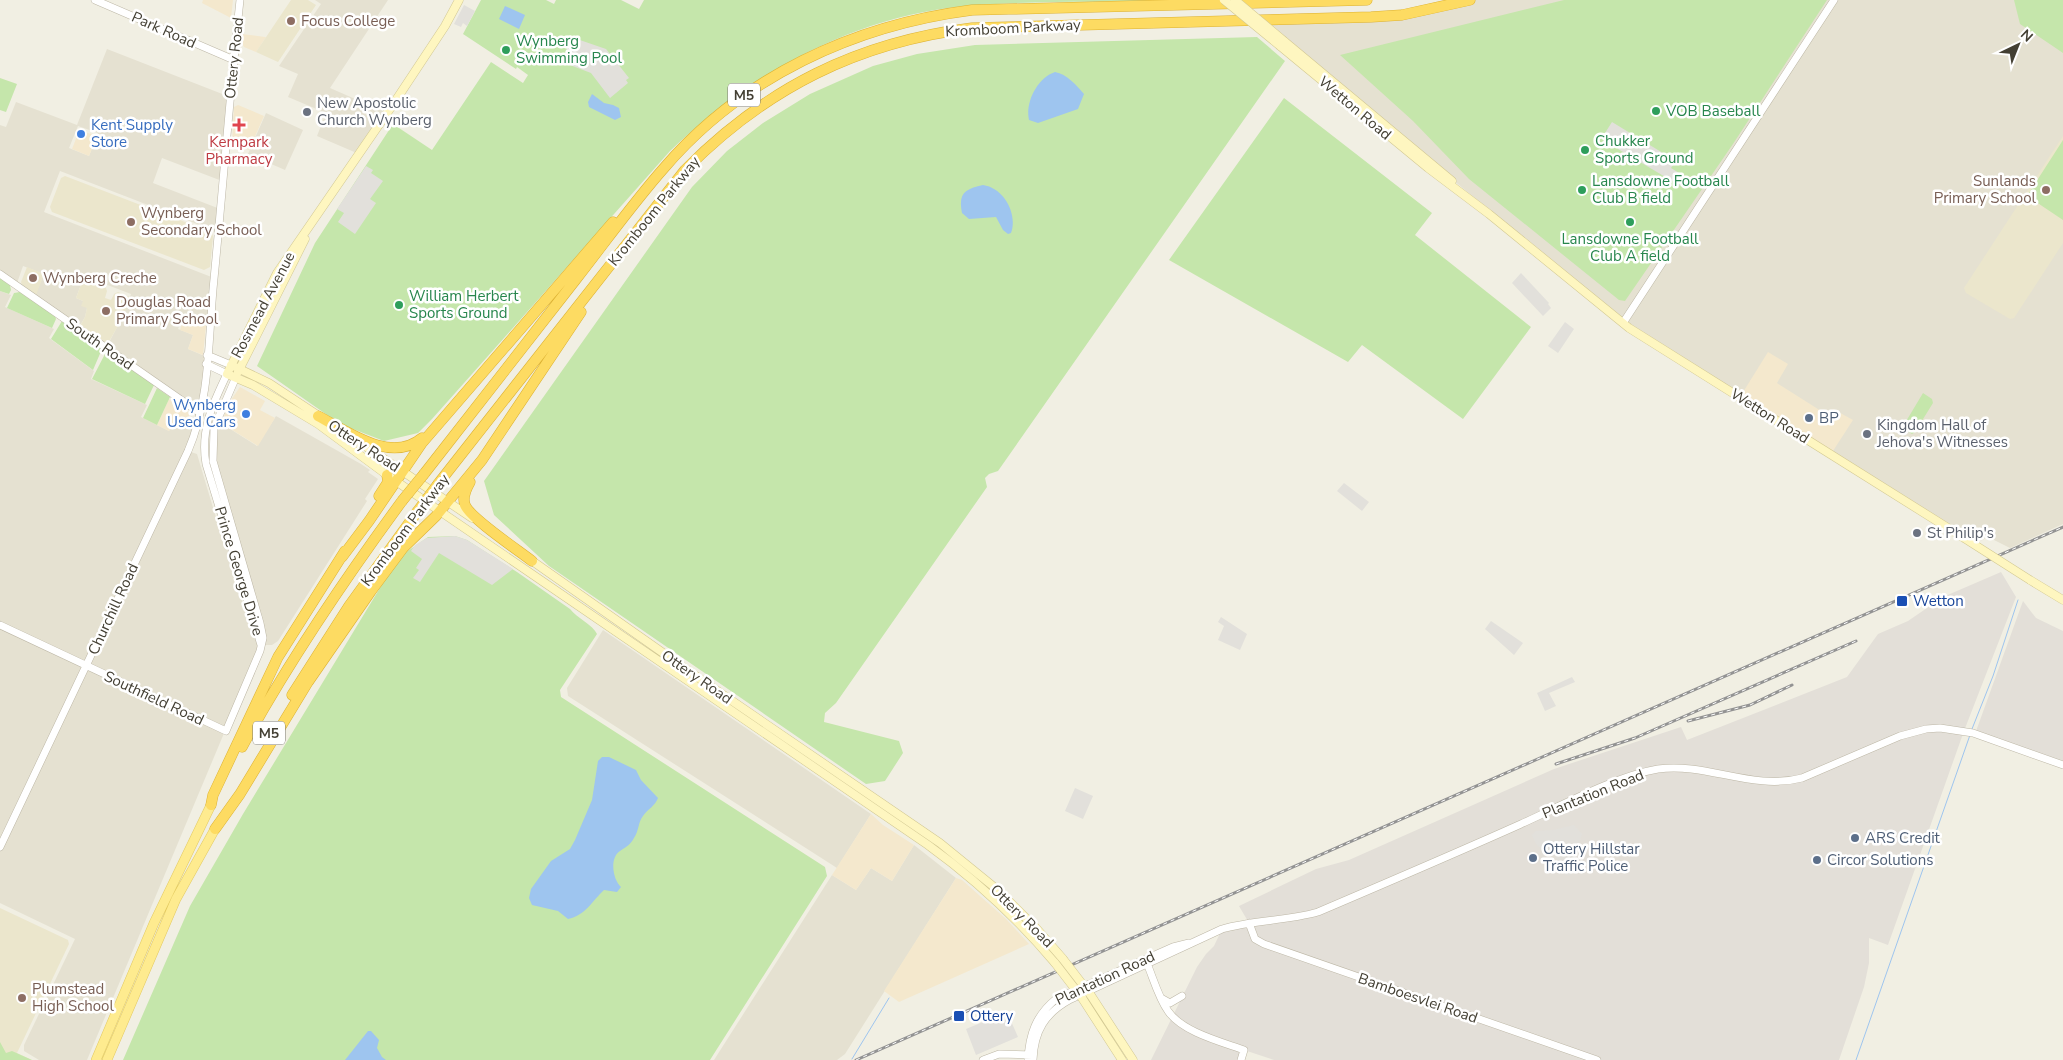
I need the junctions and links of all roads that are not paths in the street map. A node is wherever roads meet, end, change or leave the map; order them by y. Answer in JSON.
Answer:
{"nodes":[{"id":1,"x":95,"y":0,"type":"edge"},
{"id":2,"x":240,"y":0,"type":"edge"},
{"id":3,"x":459,"y":0,"type":"edge"},
{"id":4,"x":1224,"y":0,"type":"edge"},
{"id":5,"x":1235,"y":0,"type":"edge"},
{"id":6,"x":1367,"y":0,"type":"edge"},
{"id":7,"x":1470,"y":0,"type":"edge"},
{"id":8,"x":1834,"y":0,"type":"edge"},
{"id":9,"x":1282,"y":43,"type":"junction"},
{"id":10,"x":234,"y":60,"type":"junction"},
{"id":11,"x":656,"y":178,"type":"junction"},
{"id":12,"x":314,"y":222,"type":"junction"},
{"id":13,"x":632,"y":237,"type":"junction"},
{"id":14,"x":0,"y":274,"type":"edge"},
{"id":15,"x":1623,"y":323,"type":"junction"},
{"id":16,"x":207,"y":355,"type":"junction"},
{"id":17,"x":206,"y":364,"type":"junction"},
{"id":18,"x":231,"y":365,"type":"junction"},
{"id":19,"x":240,"y":368,"type":"junction"},
{"id":20,"x":227,"y":374,"type":"junction"},
{"id":21,"x":236,"y":377,"type":"junction"},
{"id":22,"x":200,"y":414,"type":"junction"},
{"id":23,"x":318,"y":416,"type":"junction"},
{"id":24,"x":437,"y":424,"type":"junction"},
{"id":25,"x":482,"y":460,"type":"junction"},
{"id":26,"x":404,"y":471,"type":"junction"},
{"id":27,"x":387,"y":475,"type":"junction"},
{"id":28,"x":397,"y":482,"type":"junction"},
{"id":29,"x":447,"y":501,"type":"junction"},
{"id":30,"x":440,"y":511,"type":"junction"},
{"id":31,"x":342,"y":557,"type":"junction"},
{"id":32,"x":532,"y":560,"type":"junction"},
{"id":33,"x":2063,"y":600,"type":"edge"},
{"id":34,"x":0,"y":625,"type":"edge"},
{"id":35,"x":262,"y":645,"type":"junction"},
{"id":36,"x":86,"y":666,"type":"junction"},
{"id":37,"x":2063,"y":765,"type":"edge"},
{"id":38,"x":211,"y":806,"type":"junction"},
{"id":39,"x":215,"y":829,"type":"junction"},
{"id":40,"x":0,"y":846,"type":"edge"},
{"id":41,"x":1249,"y":923,"type":"junction"},
{"id":42,"x":1146,"y":962,"type":"junction"},
{"id":43,"x":1182,"y":996,"type":"dead end"},
{"id":44,"x":1161,"y":997,"type":"junction"},
{"id":45,"x":1029,"y":1058,"type":"edge"},
{"id":46,"x":96,"y":1060,"type":"edge"},
{"id":47,"x":107,"y":1060,"type":"edge"},
{"id":48,"x":984,"y":1060,"type":"edge"},
{"id":49,"x":1122,"y":1060,"type":"edge"},
{"id":50,"x":1133,"y":1060,"type":"edge"},
{"id":51,"x":1242,"y":1060,"type":"edge"},
{"id":52,"x":1597,"y":1060,"type":"edge"}],
"edges":[{"from":1,"to":10,"type":"street","name":"Park Road"},
{"from":2,"to":10,"type":"street","name":"Ottery Road"},
{"from":3,"to":12,"type":"main road","name":"Rosmead Avenue"},
{"from":4,"to":9,"type":"main road","name":"Wetton Road","bridge":true},
{"from":5,"to":9,"type":"main road","name":"Wetton Road","bridge":true},
{"from":6,"to":11,"type":"highway","name":"Kromboom Parkway","number":"M5"},
{"from":7,"to":13,"type":"highway","name":"Kromboom Parkway","number":"M5"},
{"from":8,"to":15,"type":"street"},
{"from":9,"to":15,"type":"main road","name":"Wetton Road"},
{"from":10,"to":16,"type":"street","name":"Ottery Road"},
{"from":11,"to":24,"type":"highway"},
{"from":11,"to":38,"type":"highway","name":"Kromboom Parkway","number":"M5","bridge":true},
{"from":12,"to":18,"type":"main road","name":"Rosmead Avenue"},
{"from":12,"to":19,"type":"main road","name":"Rosmead Avenue"},
{"from":13,"to":25,"type":"highway"},
{"from":13,"to":39,"type":"highway","name":"Kromboom Parkway","number":"M5","bridge":true},
{"from":14,"to":22,"type":"street","name":"South Road"},
{"from":15,"to":33,"type":"main road","name":"Wetton Road","bridge":true},
{"from":16,"to":17,"type":"street","name":"Ottery Road"},
{"from":16,"to":18,"type":"street","name":"Ottery Road"},
{"from":17,"to":20,"type":"street","name":"Ottery Road"},
{"from":17,"to":22,"type":"street","name":"Churchill Road"},
{"from":18,"to":19,"type":"main road","name":"Ottery Road"},
{"from":18,"to":20,"type":"main road","name":"Rosmead Avenue"},
{"from":19,"to":21,"type":"main road","name":"Rosmead Avenue"},
{"from":19,"to":23,"type":"main road","name":"Ottery Road"},
{"from":20,"to":21,"type":"main road","name":"Ottery Road"},
{"from":20,"to":35,"type":"street","name":"Prince George Drive"},
{"from":21,"to":27,"type":"main road","name":"Ottery Road"},
{"from":21,"to":35,"type":"street","name":"Prince George Drive"},
{"from":22,"to":36,"type":"street","name":"Churchill Road"},
{"from":23,"to":24,"type":"highway"},
{"from":23,"to":26,"type":"main road","name":"Ottery Road"},
{"from":24,"to":26,"type":"highway"},
{"from":25,"to":29,"type":"highway"},
{"from":25,"to":32,"type":"highway"},
{"from":26,"to":28,"type":"highway"},
{"from":26,"to":29,"type":"main road","name":"Ottery Road"},
{"from":27,"to":28,"type":"main road","name":"Ottery Road"},
{"from":27,"to":31,"type":"highway"},
{"from":28,"to":30,"type":"main road","name":"Ottery Road"},
{"from":28,"to":31,"type":"highway"},
{"from":29,"to":30,"type":"highway"},
{"from":29,"to":32,"type":"main road","name":"Ottery Road"},
{"from":30,"to":39,"type":"highway"},
{"from":30,"to":49,"type":"main road","name":"Ottery Road","bridge":true},
{"from":31,"to":38,"type":"highway"},
{"from":32,"to":50,"type":"main road","name":"Ottery Road","bridge":true},
{"from":34,"to":36,"type":"street","name":"Southfield Road"},
{"from":35,"to":36,"type":"street","name":"Southfield Road"},
{"from":36,"to":40,"type":"street","name":"Churchill Road"},
{"from":37,"to":41,"type":"street","name":"Plantation Road"},
{"from":38,"to":46,"type":"main road","number":"M5"},
{"from":39,"to":47,"type":"main road","number":"M5"},
{"from":41,"to":42,"type":"street","name":"Plantation Road"},
{"from":41,"to":52,"type":"street","name":"Bamboesvlei Road"},
{"from":42,"to":44,"type":"street"},
{"from":42,"to":45,"type":"street","name":"Plantation Road"},
{"from":43,"to":44,"type":"street"},
{"from":44,"to":51,"type":"street"},
{"from":45,"to":48,"type":"street"}]}
